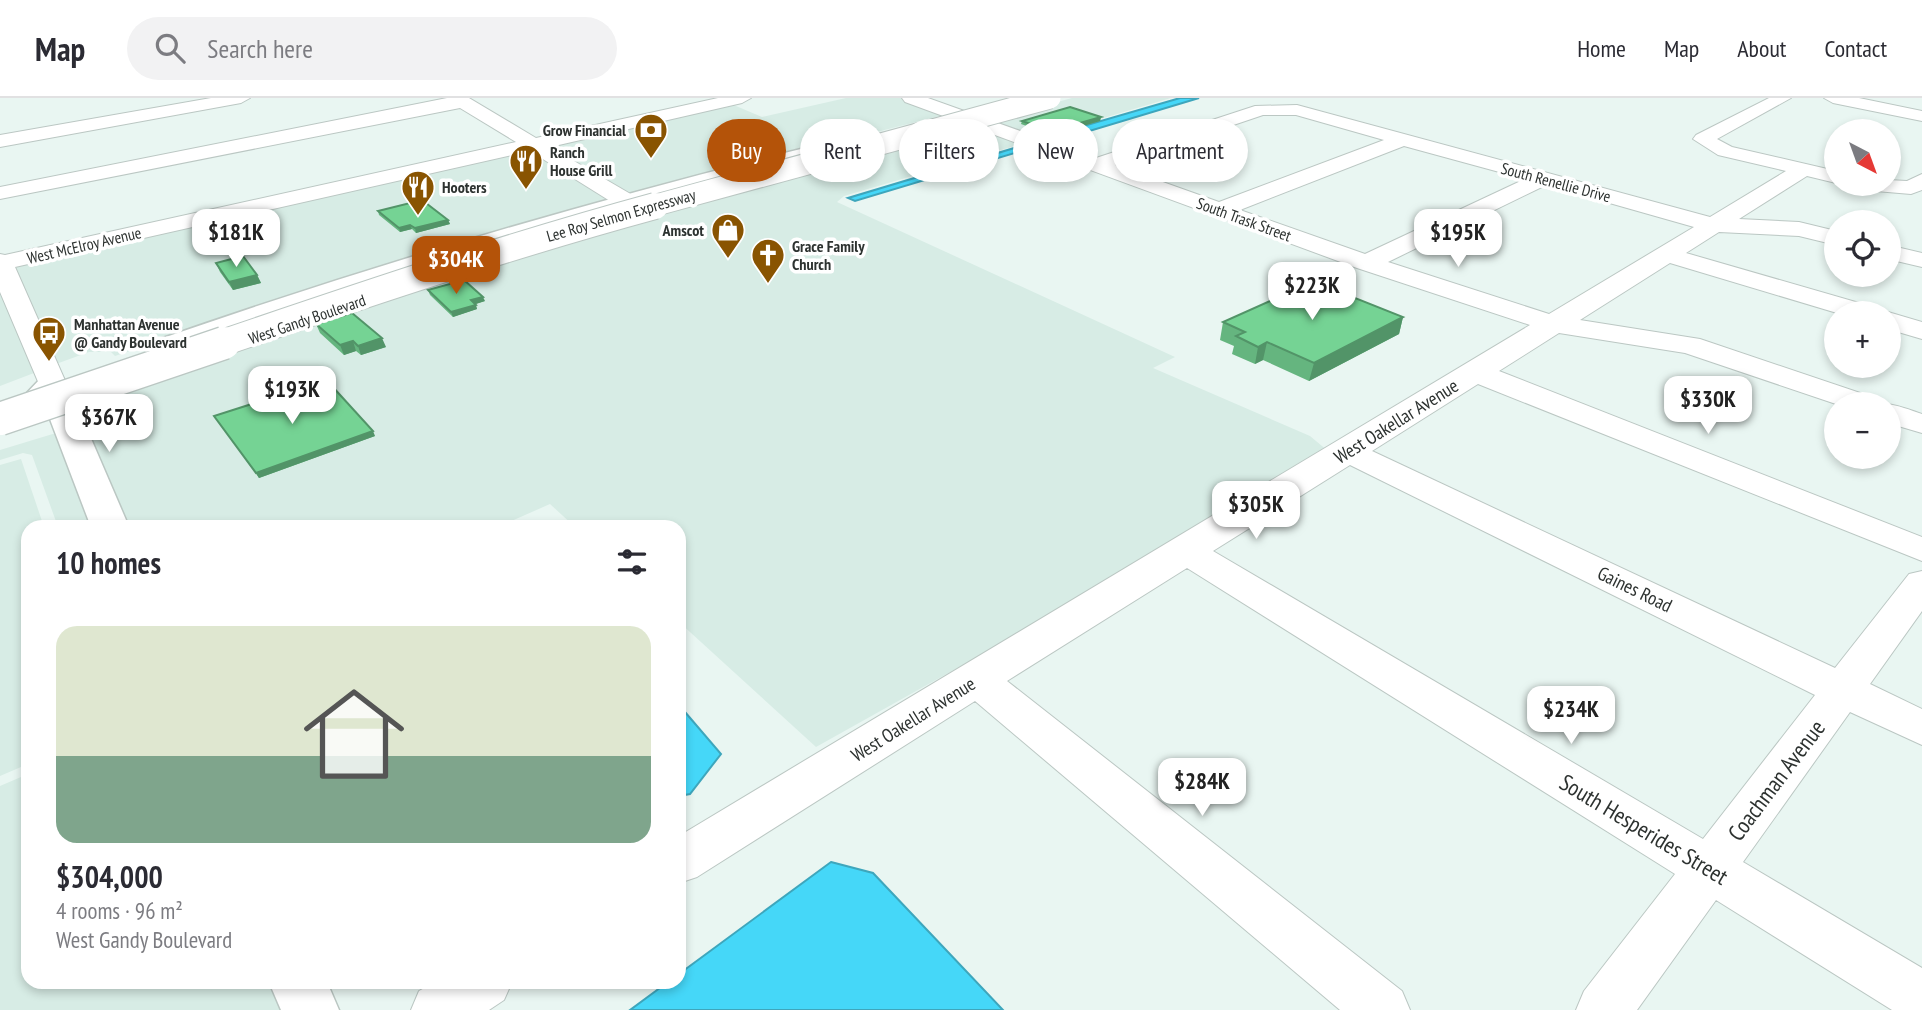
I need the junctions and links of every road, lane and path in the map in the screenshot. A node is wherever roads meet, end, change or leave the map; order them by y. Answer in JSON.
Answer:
{"nodes":[{"id":1,"x":241,"y":98,"type":"edge"},
{"id":2,"x":742,"y":98,"type":"edge"},
{"id":3,"x":911,"y":98,"type":"edge"},
{"id":4,"x":1017,"y":98,"type":"edge"},
{"id":5,"x":1029,"y":98,"type":"edge"},
{"id":6,"x":1050,"y":98,"type":"edge"},
{"id":7,"x":1062,"y":98,"type":"edge"},
{"id":8,"x":1782,"y":98,"type":"edge"},
{"id":9,"x":1833,"y":98,"type":"edge"},
{"id":10,"x":1874,"y":98,"type":"edge"},
{"id":11,"x":460,"y":100,"type":"edge"},
{"id":12,"x":1922,"y":108,"type":"edge"},
{"id":13,"x":1922,"y":116,"type":"edge"},
{"id":14,"x":966,"y":118,"type":"junction"},
{"id":15,"x":1013,"y":135,"type":"edge"},
{"id":16,"x":1401,"y":140,"type":"junction"},
{"id":17,"x":0,"y":141,"type":"edge"},
{"id":18,"x":533,"y":145,"type":"junction"},
{"id":19,"x":786,"y":160,"type":"edge"},
{"id":20,"x":1098,"y":164,"type":"edge"},
{"id":21,"x":1098,"y":166,"type":"edge"},
{"id":22,"x":1819,"y":173,"type":"edge"},
{"id":23,"x":1543,"y":179,"type":"junction"},
{"id":24,"x":707,"y":180,"type":"edge"},
{"id":25,"x":1922,"y":180,"type":"edge"},
{"id":26,"x":721,"y":182,"type":"edge"},
{"id":27,"x":1901,"y":187,"type":"edge"},
{"id":28,"x":0,"y":193,"type":"edge"},
{"id":29,"x":626,"y":201,"type":"junction"},
{"id":30,"x":1219,"y":210,"type":"junction"},
{"id":31,"x":1713,"y":225,"type":"junction"},
{"id":32,"x":569,"y":233,"type":"junction"},
{"id":33,"x":1824,"y":235,"type":"edge"},
{"id":34,"x":1665,"y":254,"type":"junction"},
{"id":35,"x":1901,"y":255,"type":"edge"},
{"id":36,"x":1922,"y":260,"type":"edge"},
{"id":37,"x":1,"y":262,"type":"edge"},
{"id":38,"x":1366,"y":262,"type":"junction"},
{"id":39,"x":1824,"y":301,"type":"edge"},
{"id":40,"x":1553,"y":324,"type":"junction"},
{"id":41,"x":1901,"y":324,"type":"edge"},
{"id":42,"x":1922,"y":331,"type":"edge"},
{"id":43,"x":1475,"y":372,"type":"junction"},
{"id":44,"x":1829,"y":392,"type":"edge"},
{"id":45,"x":56,"y":396,"type":"junction"},
{"id":46,"x":0,"y":406,"type":"edge"},
{"id":47,"x":1901,"y":417,"type":"edge"},
{"id":48,"x":0,"y":420,"type":"edge"},
{"id":49,"x":1922,"y":424,"type":"edge"},
{"id":50,"x":0,"y":428,"type":"edge"},
{"id":51,"x":1347,"y":451,"type":"junction"},
{"id":52,"x":107,"y":520,"type":"edge"},
{"id":53,"x":1922,"y":550,"type":"edge"},
{"id":54,"x":1186,"y":551,"type":"junction"},
{"id":55,"x":1922,"y":583,"type":"edge"},
{"id":56,"x":977,"y":680,"type":"junction"},
{"id":57,"x":1843,"y":690,"type":"junction"},
{"id":58,"x":1922,"y":728,"type":"edge"},
{"id":59,"x":686,"y":858,"type":"edge"},
{"id":60,"x":1710,"y":869,"type":"junction"},
{"id":61,"x":301,"y":989,"type":"edge"},
{"id":62,"x":474,"y":989,"type":"edge"},
{"id":63,"x":1922,"y":998,"type":"edge"},
{"id":64,"x":310,"y":1010,"type":"edge"},
{"id":65,"x":439,"y":1010,"type":"edge"},
{"id":66,"x":1382,"y":1010,"type":"edge"},
{"id":67,"x":1604,"y":1010,"type":"edge"}],
"edges":[{"from":1,"to":17,"type":"street"},
{"from":2,"to":18,"type":"street","name":"West McElroy Avenue"},
{"from":3,"to":14,"type":"street","name":"South Trask Street"},
{"from":4,"to":14,"type":"main road","name":"West Gandy Boulevard"},
{"from":5,"to":14,"type":"main road"},
{"from":5,"to":46,"type":"main road","name":"Lee Roy Selmon Expressway","bridge":true},
{"from":6,"to":48,"type":"main road","name":"Lee Roy Selmon Expressway","bridge":true},
{"from":7,"to":14,"type":"main road","name":"West Gandy Boulevard"},
{"from":8,"to":22,"type":"street","name":"West Oakellar Avenue"},
{"from":9,"to":13,"type":"street"},
{"from":10,"to":12,"type":"street"},
{"from":11,"to":18,"type":"street"},
{"from":11,"to":28,"type":"street"},
{"from":14,"to":15,"type":"street","name":"South Trask Street"},
{"from":14,"to":19,"type":"main road","name":"West Gandy Boulevard"},
{"from":14,"to":32,"type":"main road","name":"West Gandy Boulevard"},
{"from":16,"to":20,"type":"street","name":"South Renellie Drive"},
{"from":16,"to":23,"type":"street","name":"South Renellie Drive"},
{"from":16,"to":30,"type":"street"},
{"from":18,"to":29,"type":"street"},
{"from":18,"to":37,"type":"street","name":"West McElroy Avenue"},
{"from":21,"to":30,"type":"street","name":"South Trask Street"},
{"from":22,"to":31,"type":"street","name":"West Oakellar Avenue"},
{"from":23,"to":31,"type":"street","name":"South Renellie Drive"},
{"from":23,"to":38,"type":"street"},
{"from":24,"to":29,"type":"main road","name":"West Gandy Boulevard"},
{"from":25,"to":27,"type":"street"},
{"from":26,"to":32,"type":"main road"},
{"from":29,"to":45,"type":"main road","name":"West Gandy Boulevard"},
{"from":30,"to":38,"type":"street","name":"South Trask Street"},
{"from":31,"to":33,"type":"street","name":"South Renellie Drive"},
{"from":31,"to":34,"type":"street","name":"West Oakellar Avenue"},
{"from":32,"to":45,"type":"main road","name":"West Gandy Boulevard"},
{"from":34,"to":39,"type":"street"},
{"from":34,"to":40,"type":"street","name":"West Oakellar Avenue"},
{"from":35,"to":36,"type":"street"},
{"from":37,"to":45,"type":"street"},
{"from":38,"to":40,"type":"street","name":"South Trask Street"},
{"from":40,"to":43,"type":"street","name":"West Oakellar Avenue"},
{"from":40,"to":44,"type":"street","name":"South Trask Street"},
{"from":41,"to":42,"type":"street"},
{"from":43,"to":51,"type":"street","name":"West Oakellar Avenue"},
{"from":43,"to":53,"type":"street"},
{"from":45,"to":46,"type":"main road","name":"West Gandy Boulevard"},
{"from":45,"to":48,"type":"main road"},
{"from":45,"to":50,"type":"main road","name":"West Gandy Boulevard"},
{"from":45,"to":52,"type":"main road"},
{"from":47,"to":49,"type":"street"},
{"from":51,"to":54,"type":"street","name":"West Oakellar Avenue"},
{"from":51,"to":57,"type":"street","name":"Gaines Road"},
{"from":54,"to":56,"type":"street","name":"West Oakellar Avenue"},
{"from":54,"to":60,"type":"street","name":"South Hesperides Street"},
{"from":55,"to":57,"type":"street","name":"Coachman Avenue"},
{"from":56,"to":59,"type":"street","name":"West Oakellar Avenue"},
{"from":56,"to":66,"type":"street"},
{"from":57,"to":58,"type":"street","name":"Gaines Road"},
{"from":57,"to":60,"type":"street","name":"Coachman Avenue"},
{"from":60,"to":63,"type":"street","name":"South Hesperides Street"},
{"from":60,"to":67,"type":"street","name":"Coachman Avenue"},
{"from":61,"to":64,"type":"main road"},
{"from":62,"to":65,"type":"street"}]}
